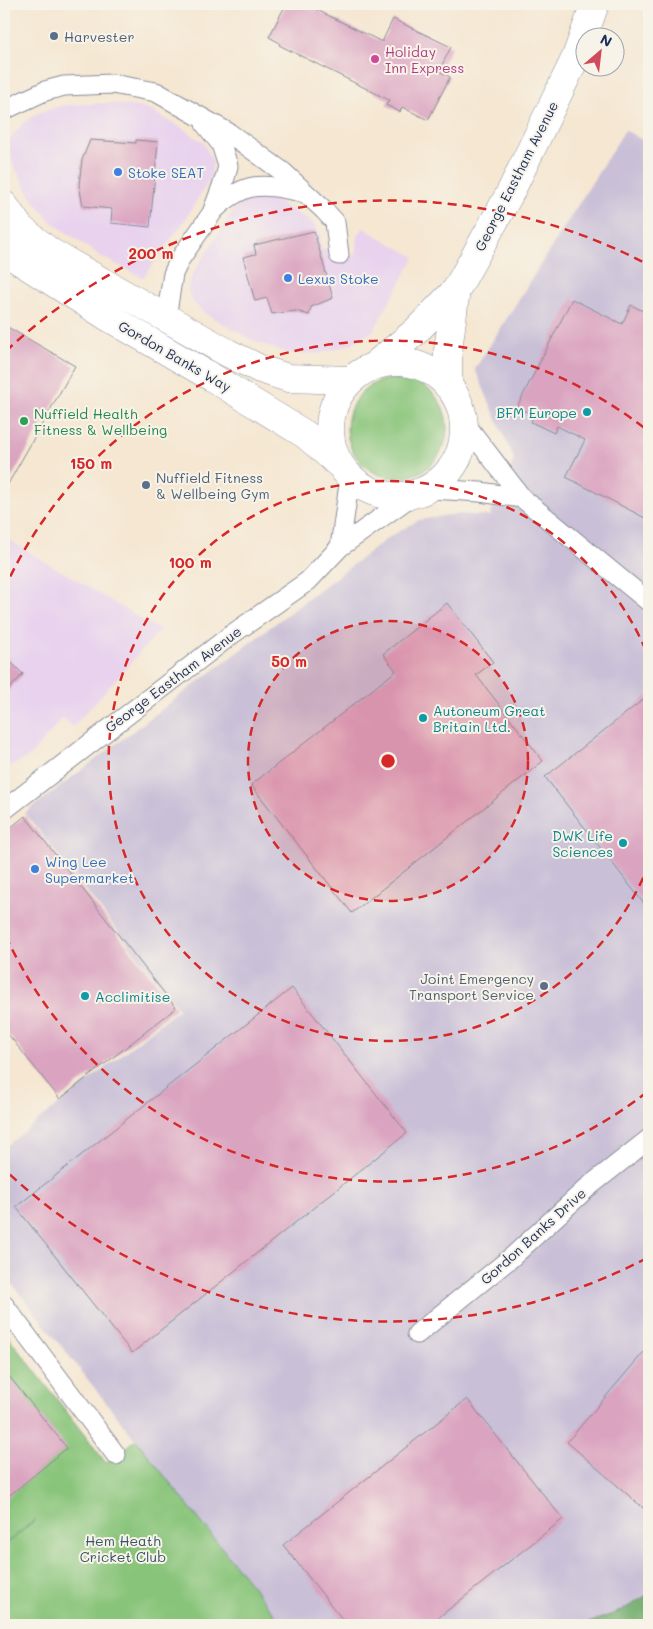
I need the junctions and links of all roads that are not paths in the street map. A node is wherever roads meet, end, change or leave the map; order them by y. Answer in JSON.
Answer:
{"nodes":[{"id":1,"x":595,"y":4,"type":"edge"},
{"id":2,"x":608,"y":4,"type":"edge"},
{"id":3,"x":587,"y":28,"type":"edge"},
{"id":4,"x":594,"y":28,"type":"edge"},
{"id":5,"x":576,"y":59,"type":"edge"},
{"id":6,"x":4,"y":110,"type":"edge"},
{"id":7,"x":199,"y":117,"type":"junction"},
{"id":8,"x":305,"y":193,"type":"junction"},
{"id":9,"x":4,"y":206,"type":"edge"},
{"id":10,"x":212,"y":213,"type":"junction"},
{"id":11,"x":4,"y":251,"type":"edge"},
{"id":12,"x":339,"y":255,"type":"dead end"},
{"id":13,"x":456,"y":290,"type":"junction"},
{"id":14,"x":166,"y":318,"type":"junction"},
{"id":15,"x":375,"y":365,"type":"junction"},
{"id":16,"x":350,"y":380,"type":"junction"},
{"id":17,"x":448,"y":386,"type":"junction"},
{"id":18,"x":467,"y":426,"type":"junction"},
{"id":19,"x":346,"y":472,"type":"junction"},
{"id":20,"x":422,"y":492,"type":"junction"},
{"id":21,"x":522,"y":498,"type":"junction"},
{"id":22,"x":340,"y":547,"type":"junction"},
{"id":23,"x":649,"y":602,"type":"edge"},
{"id":24,"x":4,"y":810,"type":"edge"},
{"id":25,"x":649,"y":1139,"type":"edge"},
{"id":26,"x":4,"y":1305,"type":"edge"},
{"id":27,"x":417,"y":1334,"type":"dead end"},
{"id":28,"x":116,"y":1455,"type":"dead end"}],
"edges":[{"from":1,"to":3,"type":"main road","name":"George Eastham Avenue"},
{"from":2,"to":4,"type":"main road"},
{"from":5,"to":13,"type":"main road","name":"George Eastham Avenue"},
{"from":6,"to":7,"type":"street"},
{"from":7,"to":8,"type":"street"},
{"from":7,"to":10,"type":"street"},
{"from":8,"to":10,"type":"street"},
{"from":8,"to":12,"type":"street"},
{"from":9,"to":14,"type":"main road","name":"Gordon Banks Way"},
{"from":10,"to":14,"type":"street"},
{"from":11,"to":19,"type":"main road","name":"Gordon Banks Way"},
{"from":13,"to":15,"type":"main road","name":"George Eastham Avenue"},
{"from":13,"to":17,"type":"main road","name":"George Eastham Avenue"},
{"from":14,"to":16,"type":"main road","name":"Gordon Banks Way"},
{"from":15,"to":16,"type":"main road"},
{"from":15,"to":17,"type":"main road"},
{"from":16,"to":19,"type":"main road"},
{"from":17,"to":18,"type":"main road"},
{"from":18,"to":20,"type":"main road"},
{"from":18,"to":21,"type":"street"},
{"from":19,"to":20,"type":"main road"},
{"from":19,"to":22,"type":"street"},
{"from":20,"to":21,"type":"street"},
{"from":20,"to":22,"type":"street","name":"George Eastham Avenue"},
{"from":21,"to":23,"type":"street"},
{"from":22,"to":24,"type":"street","name":"George Eastham Avenue"},
{"from":25,"to":27,"type":"street","name":"Gordon Banks Drive"},
{"from":26,"to":28,"type":"street"}]}
